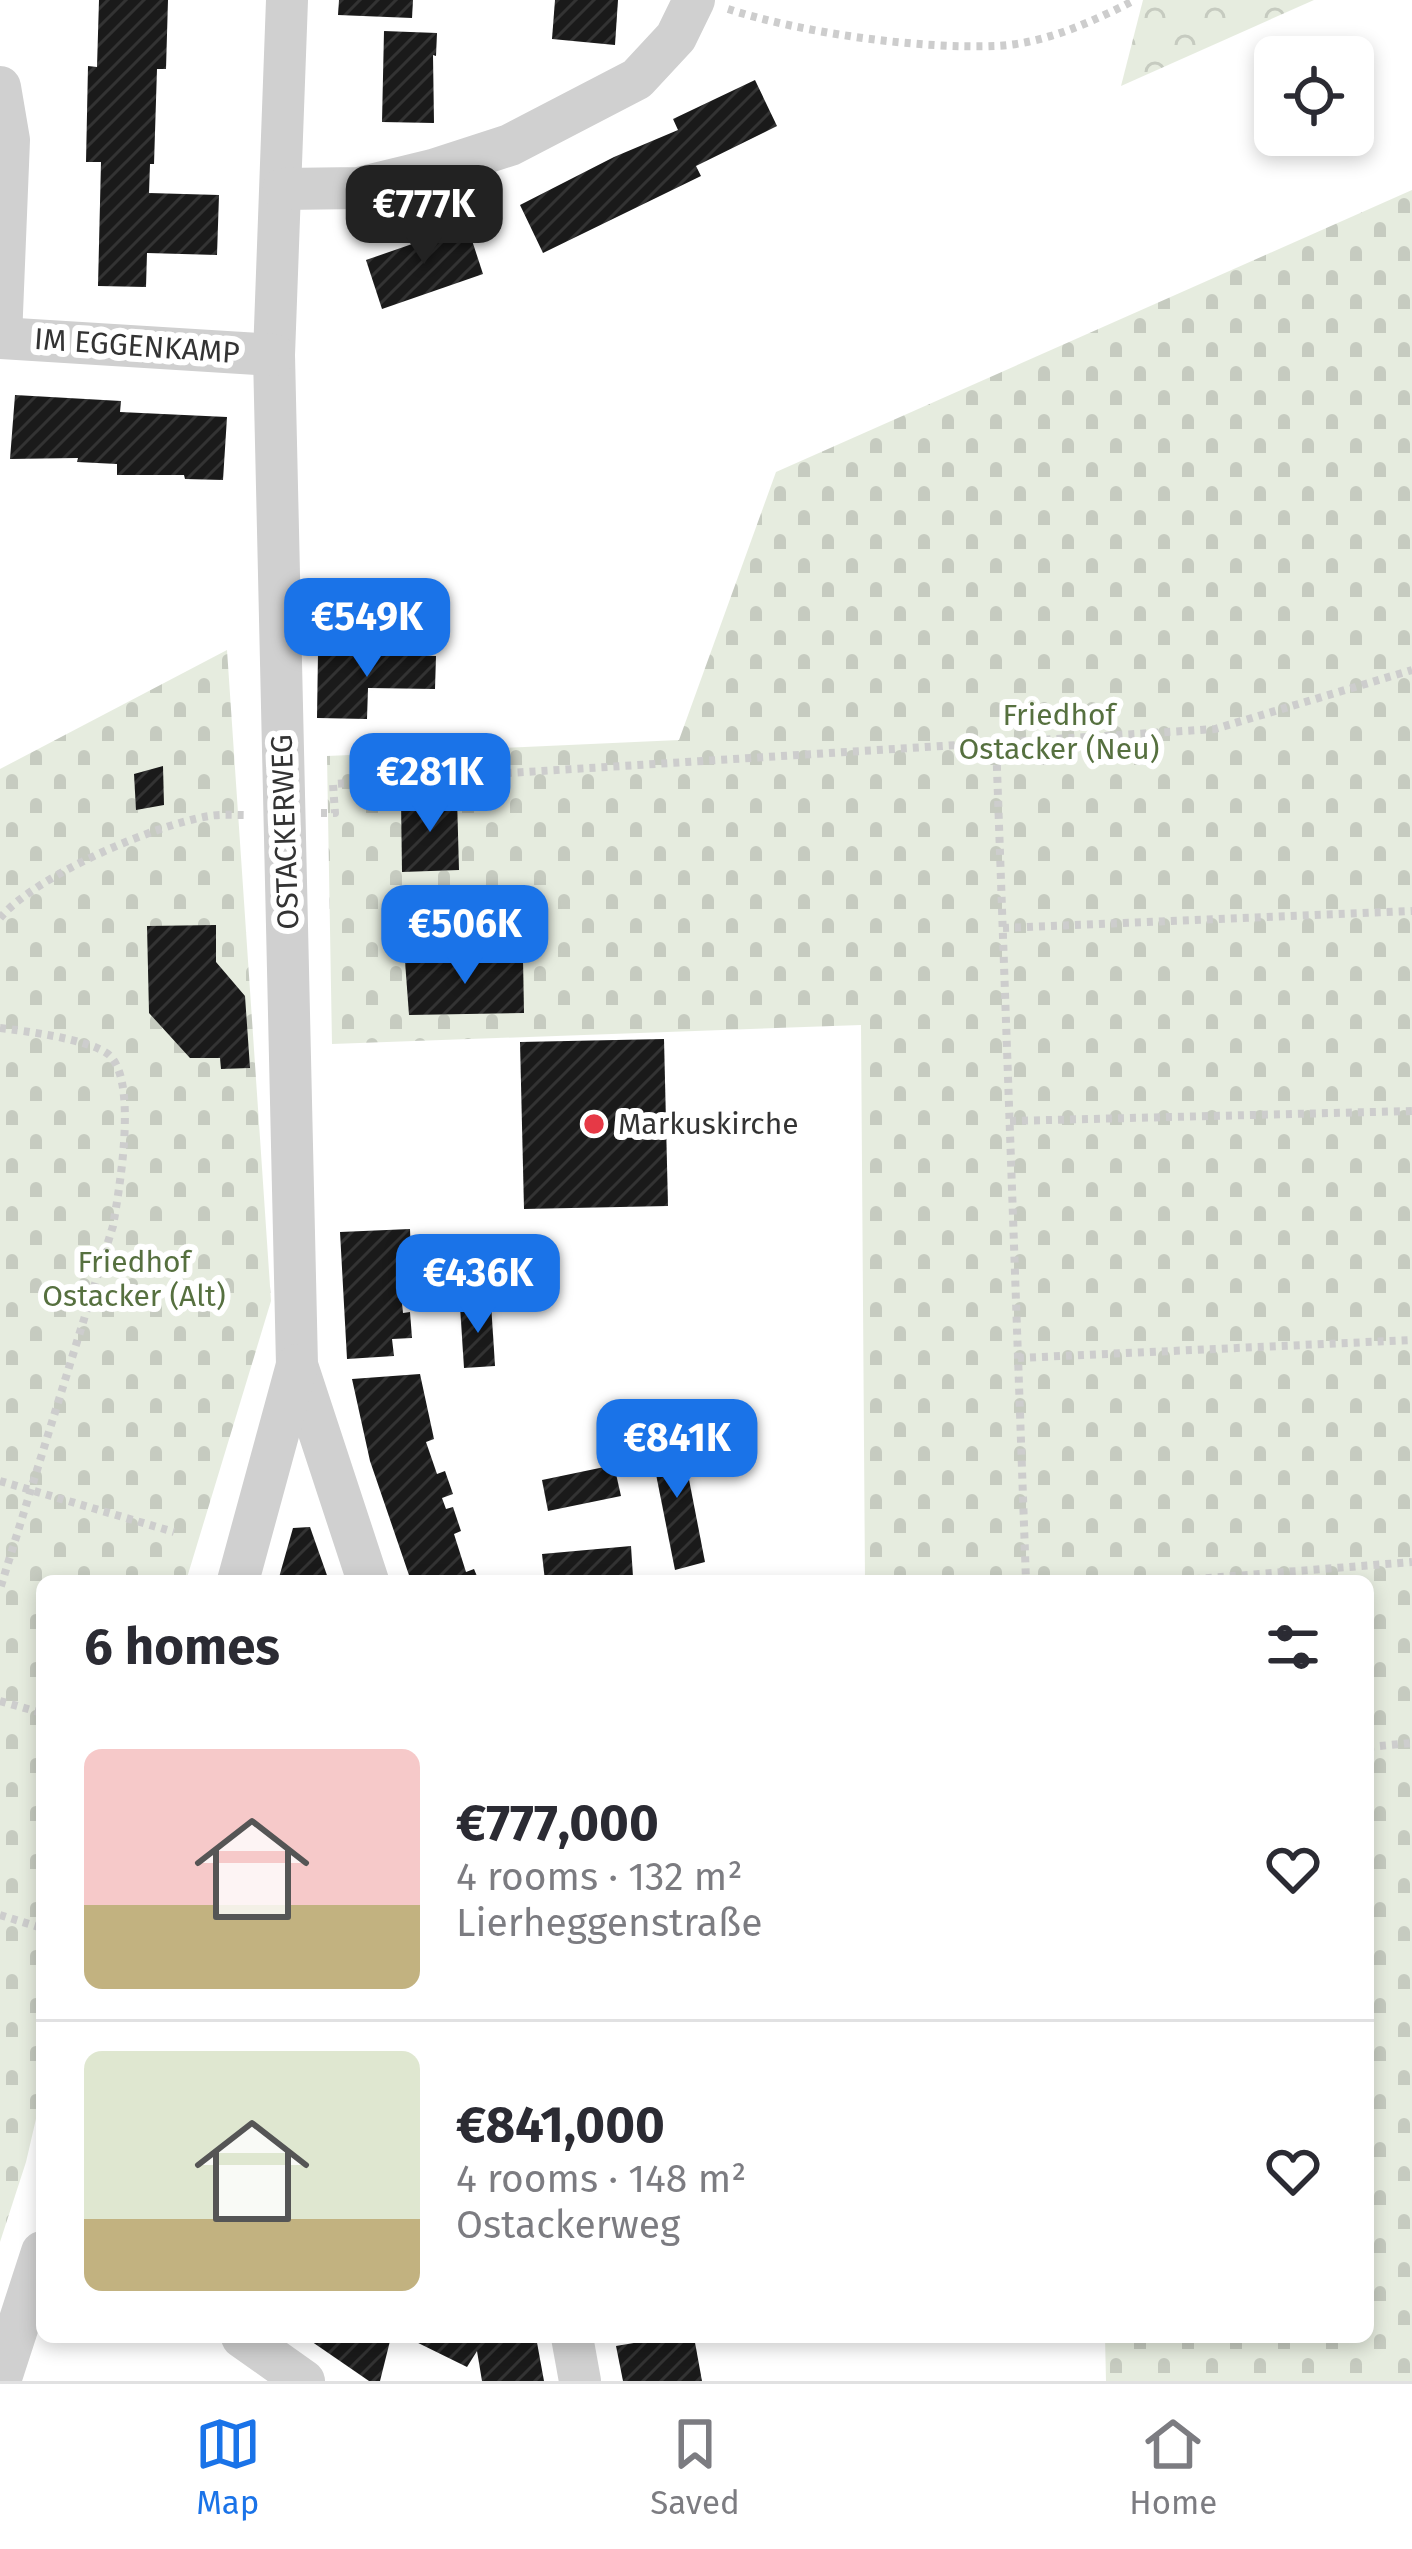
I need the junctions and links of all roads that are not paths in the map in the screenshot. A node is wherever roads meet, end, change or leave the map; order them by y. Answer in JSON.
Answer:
{"nodes":[{"id":1,"x":287,"y":0,"type":"edge"},
{"id":2,"x":708,"y":3,"type":"edge"},
{"id":3,"x":0,"y":87,"type":"edge"},
{"id":4,"x":283,"y":189,"type":"junction"},
{"id":5,"x":1,"y":338,"type":"edge"},
{"id":6,"x":274,"y":355,"type":"junction"},
{"id":7,"x":297,"y":1365,"type":"junction"},
{"id":8,"x":240,"y":1575,"type":"edge"},
{"id":9,"x":366,"y":1575,"type":"edge"},
{"id":10,"x":36,"y":2270,"type":"edge"},
{"id":11,"x":250,"y":2343,"type":"edge"},
{"id":12,"x":573,"y":2343,"type":"edge"},
{"id":13,"x":0,"y":2381,"type":"edge"},
{"id":14,"x":304,"y":2381,"type":"edge"},
{"id":15,"x":580,"y":2381,"type":"edge"}],
"edges":[{"from":1,"to":4,"type":"street","name":"OSTACKERWEG"},
{"from":2,"to":4,"type":"street"},
{"from":3,"to":5,"type":"street"},
{"from":4,"to":6,"type":"street","name":"OSTACKERWEG"},
{"from":5,"to":6,"type":"street","name":"IM EGGENKAMP"},
{"from":6,"to":7,"type":"street","name":"OSTACKERWEG"},
{"from":7,"to":8,"type":"street"},
{"from":7,"to":9,"type":"street","name":"OSTACKERWEG"},
{"from":10,"to":13,"type":"street"},
{"from":11,"to":14,"type":"street"},
{"from":12,"to":15,"type":"street"}]}
